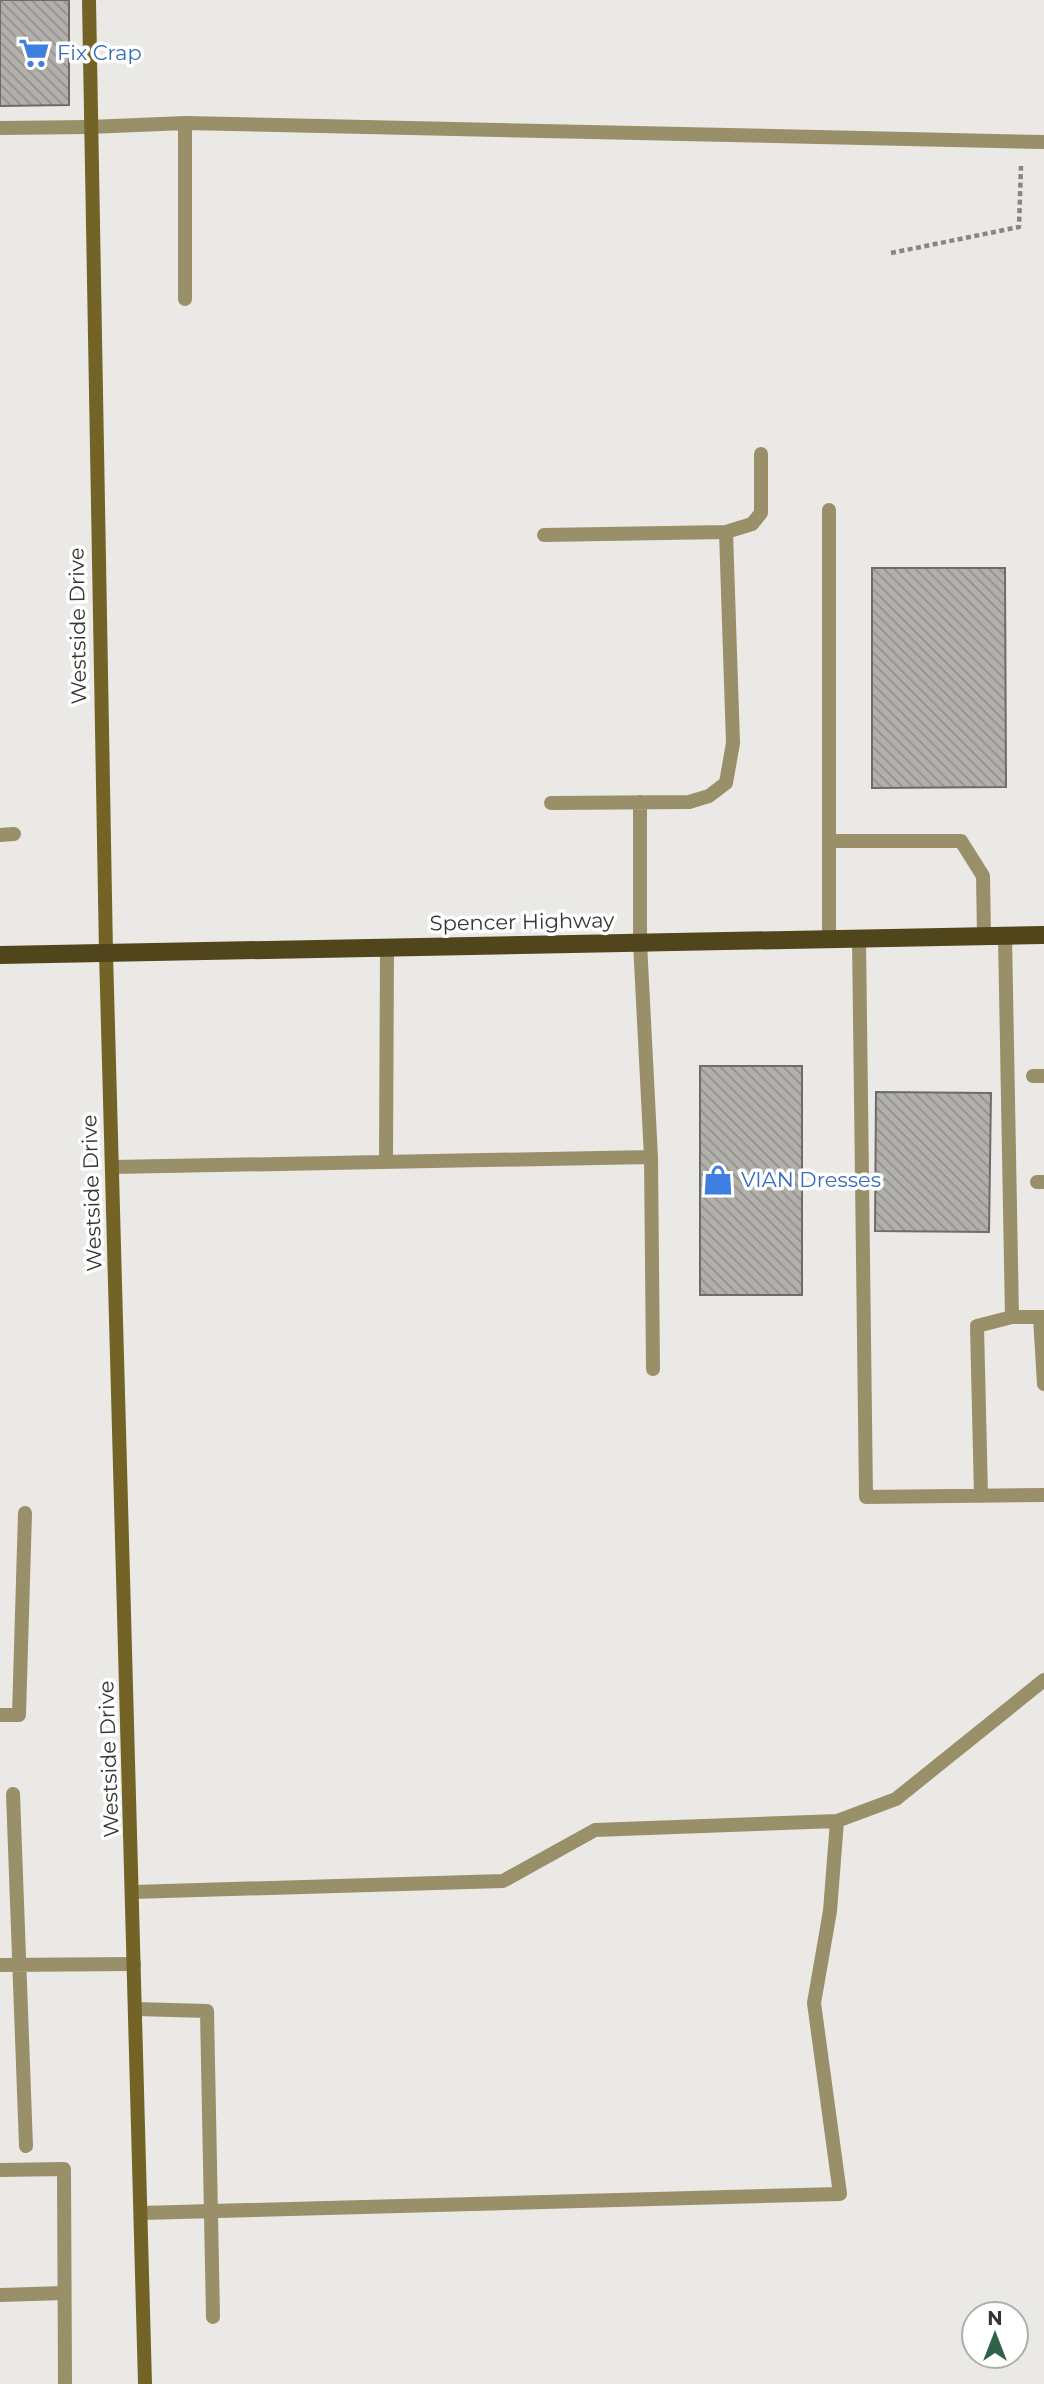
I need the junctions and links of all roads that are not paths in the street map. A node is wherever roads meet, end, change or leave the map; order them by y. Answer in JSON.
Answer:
{"nodes":[{"id":1,"x":89,"y":0,"type":"edge"},
{"id":2,"x":185,"y":123,"type":"junction"},
{"id":3,"x":89,"y":127,"type":"junction"},
{"id":4,"x":0,"y":128,"type":"edge"},
{"id":5,"x":1044,"y":142,"type":"edge"},
{"id":6,"x":185,"y":299,"type":"dead end"},
{"id":7,"x":761,"y":454,"type":"dead end"},
{"id":8,"x":829,"y":510,"type":"dead end"},
{"id":9,"x":726,"y":533,"type":"junction"},
{"id":10,"x":544,"y":536,"type":"dead end"},
{"id":11,"x":640,"y":802,"type":"junction"},
{"id":12,"x":551,"y":803,"type":"dead end"},
{"id":13,"x":830,"y":841,"type":"junction"},
{"id":14,"x":1044,"y":935,"type":"edge"},
{"id":15,"x":984,"y":936,"type":"junction"},
{"id":16,"x":1005,"y":936,"type":"junction"},
{"id":17,"x":829,"y":939,"type":"junction"},
{"id":18,"x":859,"y":939,"type":"junction"},
{"id":19,"x":640,"y":943,"type":"junction"},
{"id":20,"x":387,"y":947,"type":"junction"},
{"id":21,"x":106,"y":953,"type":"junction"},
{"id":22,"x":0,"y":955,"type":"edge"},
{"id":23,"x":651,"y":1157,"type":"junction"},
{"id":24,"x":386,"y":1162,"type":"junction"},
{"id":25,"x":113,"y":1167,"type":"junction"},
{"id":26,"x":1012,"y":1317,"type":"junction"},
{"id":27,"x":1042,"y":1317,"type":"edge"},
{"id":28,"x":653,"y":1369,"type":"dead end"},
{"id":29,"x":1044,"y":1384,"type":"edge"},
{"id":30,"x":1044,"y":1495,"type":"edge"},
{"id":31,"x":981,"y":1496,"type":"junction"},
{"id":32,"x":25,"y":1513,"type":"dead end"},
{"id":33,"x":1044,"y":1681,"type":"edge"},
{"id":34,"x":0,"y":1715,"type":"edge"},
{"id":35,"x":13,"y":1794,"type":"dead end"},
{"id":36,"x":837,"y":1821,"type":"junction"},
{"id":37,"x":133,"y":1892,"type":"junction"},
{"id":38,"x":134,"y":1964,"type":"junction"},
{"id":39,"x":0,"y":1965,"type":"edge"},
{"id":40,"x":19,"y":1965,"type":"junction"},
{"id":41,"x":135,"y":2009,"type":"junction"},
{"id":42,"x":26,"y":2146,"type":"dead end"},
{"id":43,"x":0,"y":2170,"type":"edge"},
{"id":44,"x":211,"y":2211,"type":"junction"},
{"id":45,"x":141,"y":2213,"type":"junction"},
{"id":46,"x":64,"y":2293,"type":"junction"},
{"id":47,"x":0,"y":2295,"type":"edge"},
{"id":48,"x":213,"y":2317,"type":"dead end"},
{"id":49,"x":65,"y":2384,"type":"edge"},
{"id":50,"x":145,"y":2384,"type":"edge"}],
"edges":[{"from":1,"to":3,"type":"street","name":"Westside Drive"},
{"from":2,"to":3,"type":"street"},
{"from":2,"to":5,"type":"street"},
{"from":2,"to":6,"type":"street"},
{"from":3,"to":4,"type":"street"},
{"from":3,"to":21,"type":"street","name":"Westside Drive"},
{"from":7,"to":9,"type":"street"},
{"from":8,"to":13,"type":"street"},
{"from":9,"to":10,"type":"street"},
{"from":9,"to":11,"type":"street"},
{"from":11,"to":12,"type":"street"},
{"from":11,"to":19,"type":"street"},
{"from":13,"to":15,"type":"street"},
{"from":13,"to":17,"type":"street"},
{"from":14,"to":16,"type":"main road","name":"Spencer Highway"},
{"from":15,"to":16,"type":"main road","name":"Spencer Highway"},
{"from":15,"to":18,"type":"main road","name":"Spencer Highway"},
{"from":16,"to":26,"type":"street"},
{"from":17,"to":18,"type":"main road","name":"Spencer Highway"},
{"from":17,"to":19,"type":"main road","name":"Spencer Highway"},
{"from":18,"to":31,"type":"street"},
{"from":19,"to":20,"type":"main road","name":"Spencer Highway"},
{"from":19,"to":23,"type":"street"},
{"from":20,"to":21,"type":"main road","name":"Spencer Highway"},
{"from":20,"to":24,"type":"street"},
{"from":21,"to":22,"type":"main road","name":"Spencer Highway"},
{"from":21,"to":25,"type":"street","name":"Westside Drive"},
{"from":23,"to":24,"type":"street"},
{"from":23,"to":28,"type":"street"},
{"from":24,"to":25,"type":"street"},
{"from":25,"to":37,"type":"street","name":"Westside Drive"},
{"from":26,"to":27,"type":"street"},
{"from":26,"to":31,"type":"street"},
{"from":27,"to":29,"type":"street"},
{"from":30,"to":31,"type":"street"},
{"from":32,"to":34,"type":"street"},
{"from":33,"to":36,"type":"street"},
{"from":35,"to":40,"type":"street"},
{"from":36,"to":37,"type":"street"},
{"from":36,"to":44,"type":"street"},
{"from":37,"to":38,"type":"street","name":"Westside Drive"},
{"from":38,"to":40,"type":"street"},
{"from":38,"to":41,"type":"street","name":"Westside Drive"},
{"from":39,"to":40,"type":"street"},
{"from":40,"to":42,"type":"street"},
{"from":41,"to":44,"type":"street"},
{"from":41,"to":45,"type":"street","name":"Westside Drive"},
{"from":43,"to":46,"type":"street"},
{"from":44,"to":45,"type":"street"},
{"from":44,"to":48,"type":"street"},
{"from":45,"to":50,"type":"street","name":"Westside Drive"},
{"from":46,"to":47,"type":"street"},
{"from":46,"to":49,"type":"street"}]}
